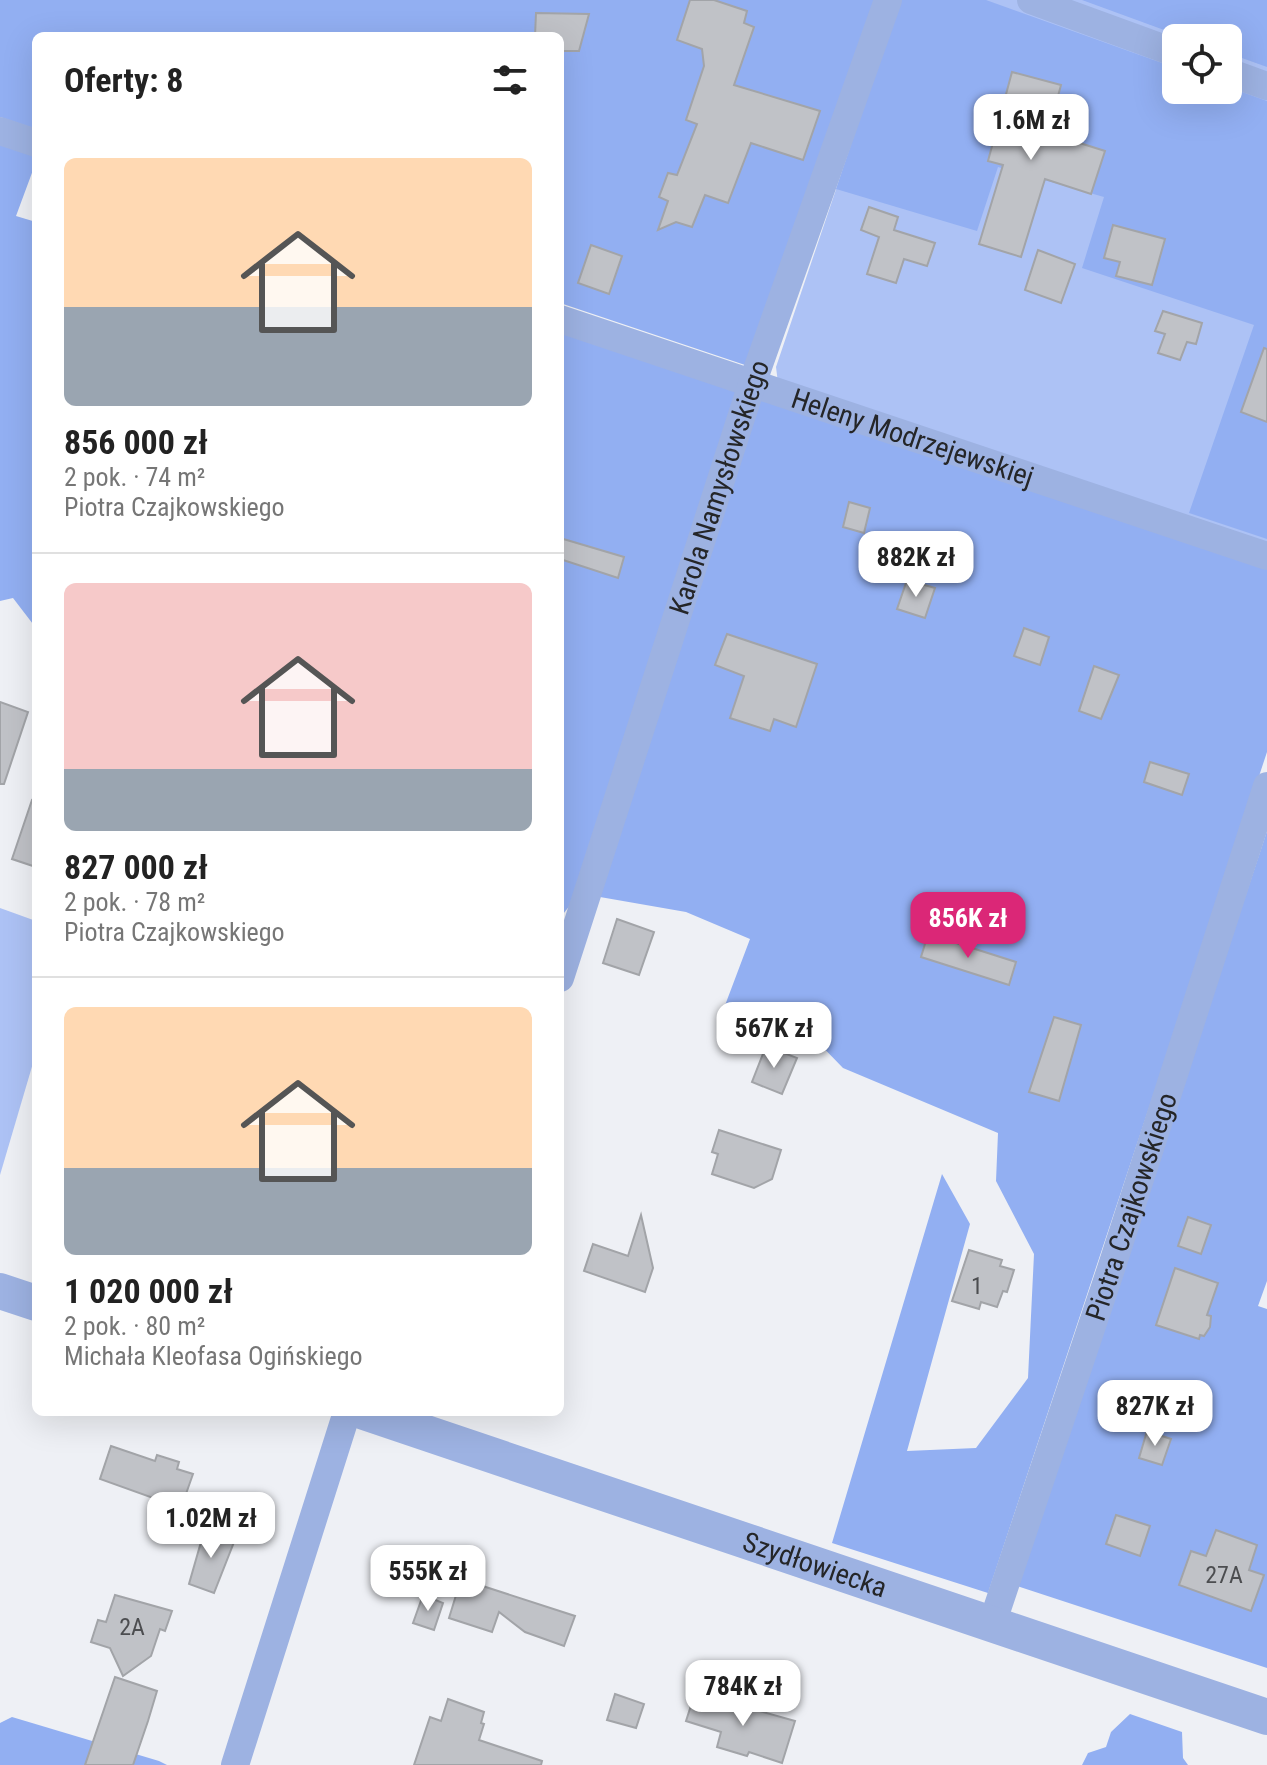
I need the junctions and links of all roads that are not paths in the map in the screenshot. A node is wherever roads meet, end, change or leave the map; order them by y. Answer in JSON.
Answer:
{"nodes":[{"id":1,"x":888,"y":0,"type":"edge"},
{"id":2,"x":1031,"y":0,"type":"edge"},
{"id":3,"x":1162,"y":48,"type":"edge"},
{"id":4,"x":1242,"y":77,"type":"edge"},
{"id":5,"x":1267,"y":86,"type":"edge"},
{"id":6,"x":0,"y":131,"type":"edge"},
{"id":7,"x":32,"y":142,"type":"edge"},
{"id":8,"x":564,"y":320,"type":"edge"},
{"id":9,"x":752,"y":384,"type":"junction"},
{"id":10,"x":1267,"y":556,"type":"edge"},
{"id":11,"x":1267,"y":786,"type":"edge"},
{"id":12,"x":564,"y":966,"type":"edge"},
{"id":13,"x":0,"y":1291,"type":"edge"},
{"id":14,"x":32,"y":1302,"type":"edge"},
{"id":15,"x":346,"y":1416,"type":"edge"},
{"id":16,"x":391,"y":1416,"type":"edge"},
{"id":17,"x":411,"y":1419,"type":"edge"},
{"id":18,"x":992,"y":1624,"type":"junction"},
{"id":19,"x":1267,"y":1717,"type":"edge"},
{"id":20,"x":235,"y":1765,"type":"edge"}],
"edges":[{"from":1,"to":9,"type":"street","name":"Karola Namysłowskiego"},
{"from":2,"to":3,"type":"street"},
{"from":4,"to":5,"type":"street"},
{"from":6,"to":7,"type":"street"},
{"from":8,"to":9,"type":"street","name":"Heleny Modrzejewskiej"},
{"from":9,"to":10,"type":"street","name":"Heleny Modrzejewskiej"},
{"from":9,"to":12,"type":"street","name":"Karola Namysłowskiego"},
{"from":11,"to":18,"type":"street","name":"Piotra Czajkowskiego"},
{"from":13,"to":14,"type":"street"},
{"from":15,"to":20,"type":"street"},
{"from":16,"to":17,"type":"street","name":"Szydłowiecka"},
{"from":17,"to":18,"type":"street","name":"Szydłowiecka"},
{"from":18,"to":19,"type":"street","name":"Szydłowiecka"}]}
